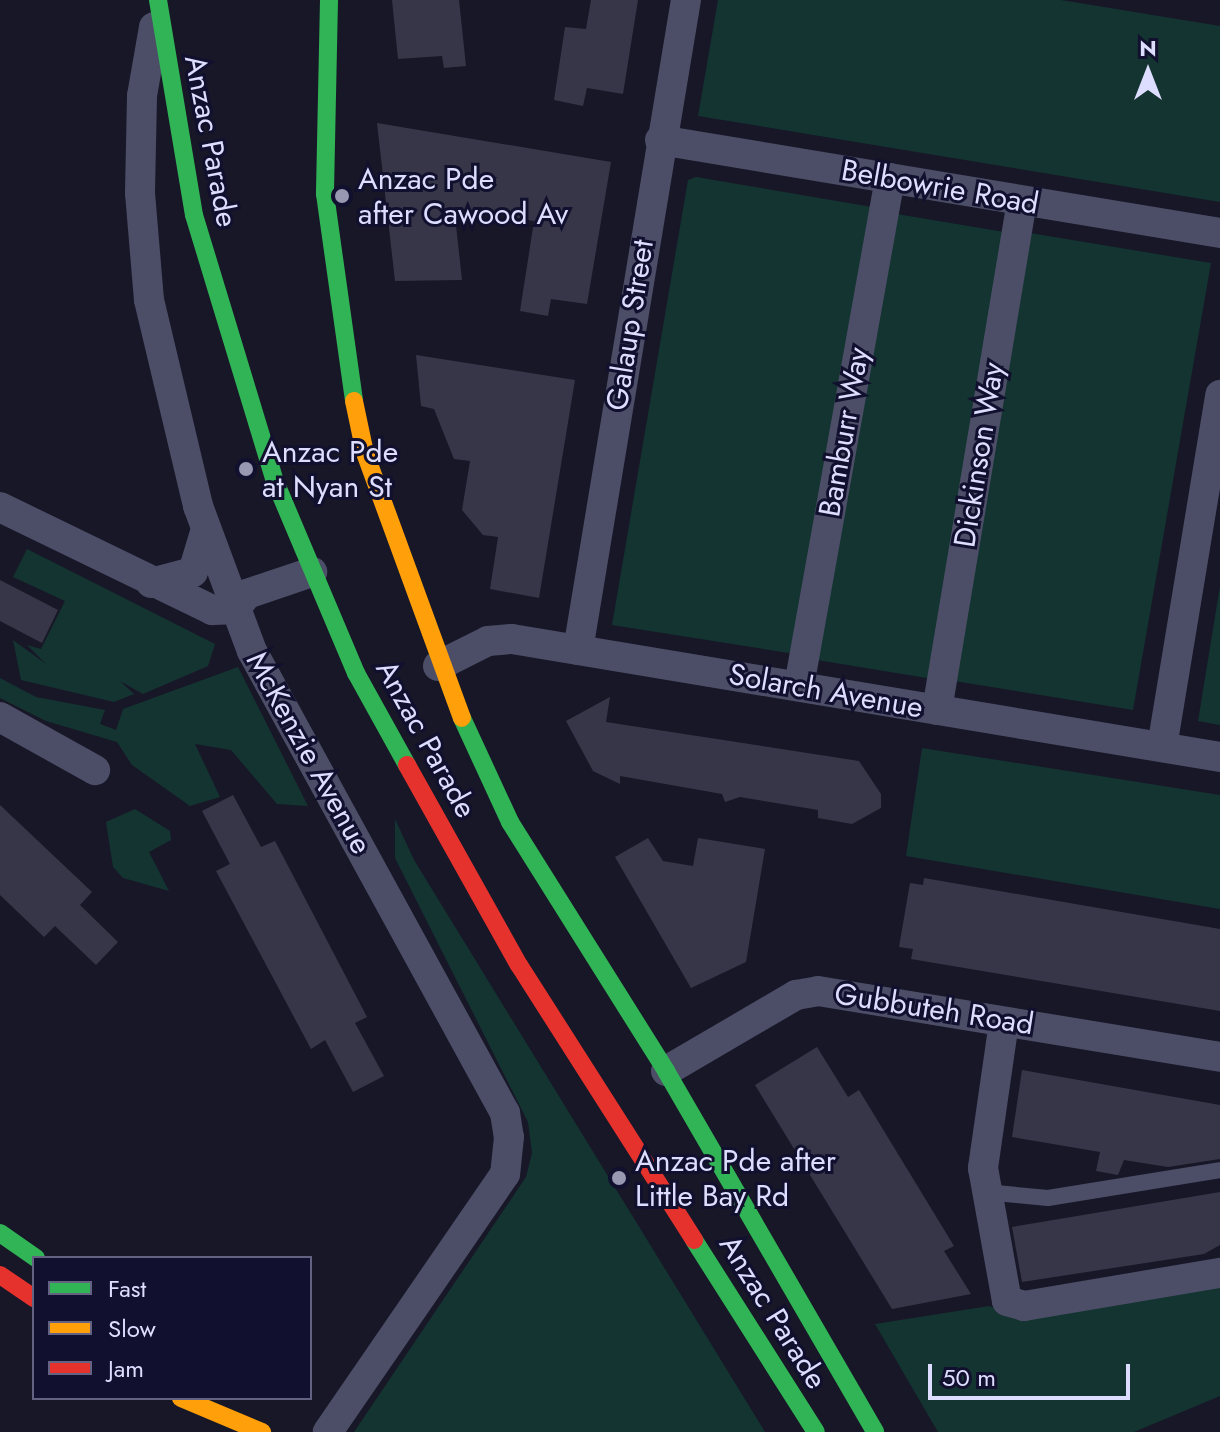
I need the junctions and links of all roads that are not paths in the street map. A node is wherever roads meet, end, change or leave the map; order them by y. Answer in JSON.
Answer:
{"nodes":[{"id":1,"x":329,"y":0,"type":"edge"},
{"id":2,"x":686,"y":0,"type":"edge"},
{"id":3,"x":158,"y":1,"type":"edge"},
{"id":4,"x":660,"y":140,"type":"junction"},
{"id":5,"x":890,"y":178,"type":"junction"},
{"id":6,"x":1022,"y":201,"type":"junction"},
{"id":7,"x":1220,"y":233,"type":"edge"},
{"id":8,"x":1220,"y":395,"type":"edge"},
{"id":9,"x":0,"y":507,"type":"edge"},
{"id":10,"x":206,"y":527,"type":"junction"},
{"id":11,"x":312,"y":572,"type":"junction"},
{"id":12,"x":151,"y":583,"type":"junction"},
{"id":13,"x":235,"y":609,"type":"junction"},
{"id":14,"x":578,"y":650,"type":"junction"},
{"id":15,"x":438,"y":666,"type":"junction"},
{"id":16,"x":799,"y":686,"type":"junction"},
{"id":17,"x":937,"y":710,"type":"junction"},
{"id":18,"x":0,"y":717,"type":"edge"},
{"id":19,"x":1162,"y":747,"type":"junction"},
{"id":20,"x":1220,"y":757,"type":"edge"},
{"id":21,"x":95,"y":770,"type":"dead end"},
{"id":22,"x":1004,"y":1022,"type":"junction"},
{"id":23,"x":1220,"y":1057,"type":"edge"},
{"id":24,"x":666,"y":1071,"type":"junction"},
{"id":25,"x":1220,"y":1170,"type":"edge"},
{"id":26,"x":985,"y":1192,"type":"junction"},
{"id":27,"x":0,"y":1233,"type":"edge"},
{"id":28,"x":33,"y":1256,"type":"edge"},
{"id":29,"x":1220,"y":1273,"type":"edge"},
{"id":30,"x":0,"y":1275,"type":"edge"},
{"id":31,"x":32,"y":1297,"type":"edge"},
{"id":32,"x":779,"y":1374,"type":"junction"},
{"id":33,"x":187,"y":1400,"type":"edge"},
{"id":34,"x":232,"y":1400,"type":"edge"},
{"id":35,"x":244,"y":1419,"type":"junction"},
{"id":36,"x":262,"y":1432,"type":"edge"},
{"id":37,"x":328,"y":1432,"type":"edge"},
{"id":38,"x":794,"y":1432,"type":"edge"},
{"id":39,"x":816,"y":1432,"type":"edge"},
{"id":40,"x":875,"y":1432,"type":"edge"}],
"edges":[{"from":1,"to":15,"type":"main road","name":"Anzac Parade"},
{"from":2,"to":4,"type":"street","name":"Galaup Street"},
{"from":3,"to":10,"type":"street","name":"McKenzie Avenue"},
{"from":3,"to":11,"type":"main road","name":"Anzac Parade"},
{"from":4,"to":5,"type":"street","name":"Belbowrie Road"},
{"from":4,"to":14,"type":"street","name":"Galaup Street"},
{"from":5,"to":6,"type":"street","name":"Belbowrie Road"},
{"from":5,"to":16,"type":"street","name":"Bamburr Way"},
{"from":6,"to":7,"type":"street","name":"Belbowrie Road"},
{"from":6,"to":17,"type":"street","name":"Dickinson Way"},
{"from":8,"to":19,"type":"street"},
{"from":9,"to":12,"type":"street"},
{"from":10,"to":12,"type":"street"},
{"from":10,"to":13,"type":"street","name":"McKenzie Avenue"},
{"from":11,"to":13,"type":"street"},
{"from":11,"to":32,"type":"main road","name":"Anzac Parade"},
{"from":12,"to":13,"type":"street"},
{"from":13,"to":37,"type":"street","name":"McKenzie Avenue"},
{"from":14,"to":15,"type":"street","name":"Solarch Avenue"},
{"from":14,"to":16,"type":"street","name":"Solarch Avenue"},
{"from":15,"to":24,"type":"main road","name":"Anzac Parade"},
{"from":16,"to":17,"type":"street","name":"Solarch Avenue"},
{"from":17,"to":19,"type":"street","name":"Solarch Avenue"},
{"from":18,"to":21,"type":"street"},
{"from":19,"to":20,"type":"street","name":"Solarch Avenue"},
{"from":22,"to":23,"type":"street","name":"Gubbuteh Road"},
{"from":22,"to":24,"type":"street","name":"Gubbuteh Road"},
{"from":22,"to":26,"type":"street"},
{"from":24,"to":40,"type":"main road","name":"Anzac Parade"},
{"from":25,"to":26,"type":"lane"},
{"from":26,"to":29,"type":"street"},
{"from":27,"to":28,"type":"main road"},
{"from":30,"to":31,"type":"main road"},
{"from":32,"to":38,"type":"main road"},
{"from":32,"to":39,"type":"main road","name":"Anzac Parade"},
{"from":33,"to":35,"type":"main road"},
{"from":34,"to":35,"type":"main road"},
{"from":35,"to":36,"type":"main road"}]}
